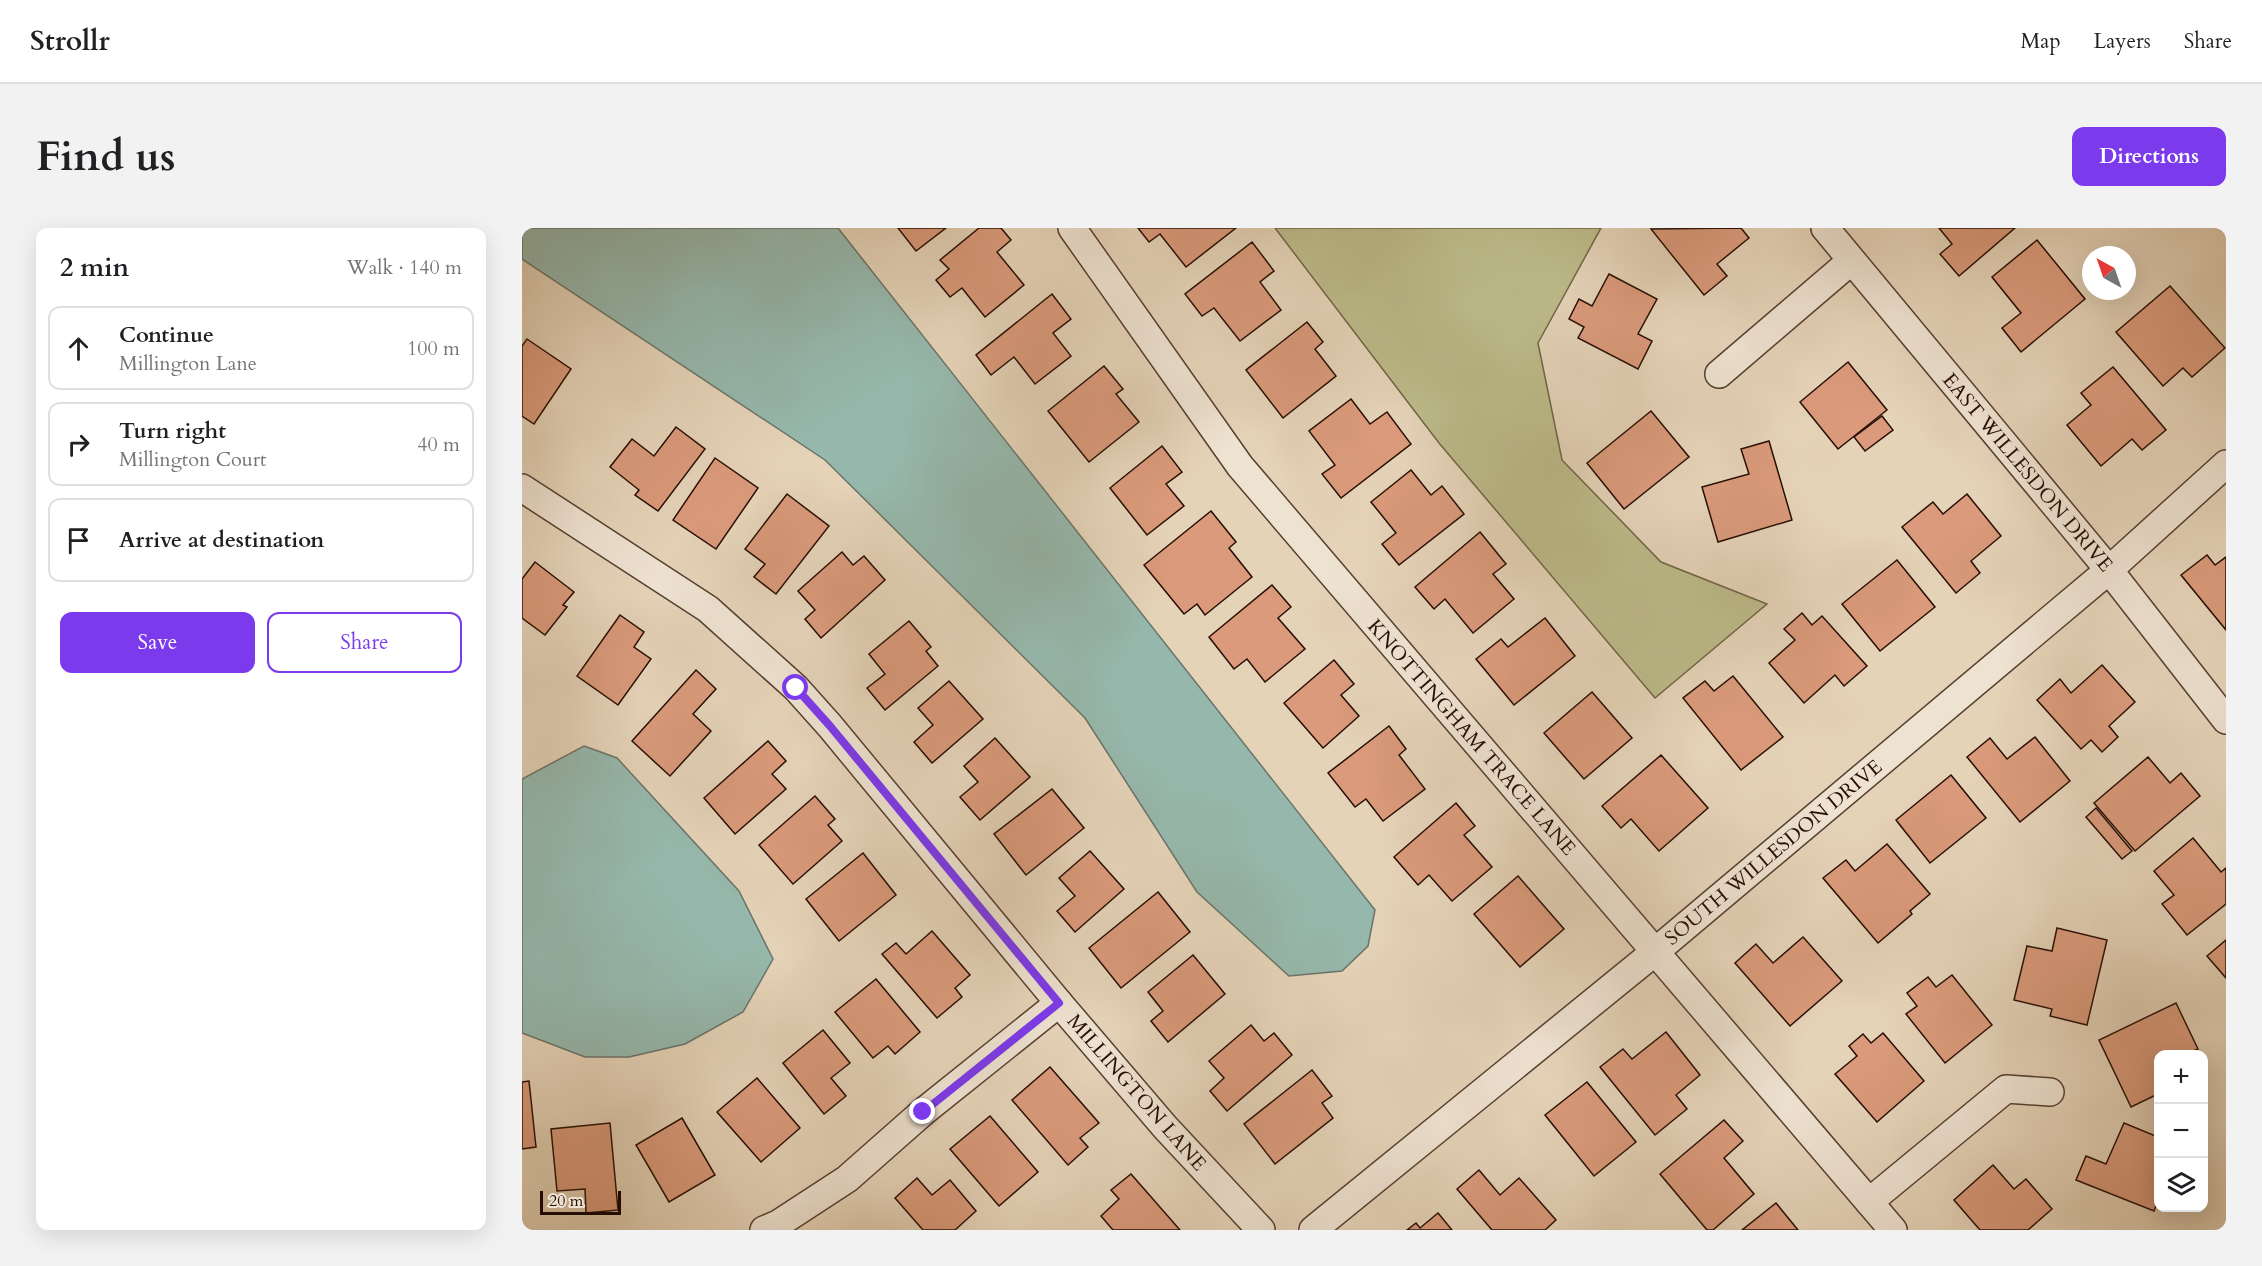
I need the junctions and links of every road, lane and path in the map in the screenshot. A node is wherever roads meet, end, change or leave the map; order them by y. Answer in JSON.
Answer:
{"nodes":[{"id":1,"x":1072,"y":228,"type":"edge"},
{"id":2,"x":1826,"y":228,"type":"edge"},
{"id":3,"x":1851,"y":261,"type":"junction"},
{"id":4,"x":1719,"y":374,"type":"dead end"},
{"id":5,"x":2226,"y":464,"type":"edge"},
{"id":6,"x":522,"y":488,"type":"edge"},
{"id":7,"x":2109,"y":570,"type":"junction"},
{"id":8,"x":2226,"y":720,"type":"edge"},
{"id":9,"x":1656,"y":951,"type":"junction"},
{"id":10,"x":1059,"y":1003,"type":"junction"},
{"id":11,"x":2050,"y":1092,"type":"dead end"},
{"id":12,"x":1869,"y":1202,"type":"junction"},
{"id":13,"x":764,"y":1230,"type":"edge"},
{"id":14,"x":1261,"y":1230,"type":"edge"},
{"id":15,"x":1313,"y":1230,"type":"edge"},
{"id":16,"x":1893,"y":1230,"type":"edge"}],
"edges":[{"from":1,"to":9,"type":"street","name":"KNOTTINGHAM TRACE LANE"},
{"from":2,"to":3,"type":"street","name":"EAST WILLESDON DRIVE"},
{"from":3,"to":4,"type":"street"},
{"from":3,"to":7,"type":"street","name":"EAST WILLESDON DRIVE"},
{"from":5,"to":7,"type":"street","name":"SOUTH WILLESDON DRIVE"},
{"from":6,"to":10,"type":"street","name":"MILLINGTON LANE"},
{"from":7,"to":8,"type":"street","name":"EAST WILLESDON DRIVE"},
{"from":7,"to":9,"type":"street","name":"SOUTH WILLESDON DRIVE"},
{"from":9,"to":12,"type":"street","name":"KNOTTINGHAM TRACE LANE"},
{"from":9,"to":15,"type":"street","name":"SOUTH WILLESDON DRIVE"},
{"from":10,"to":13,"type":"street"},
{"from":10,"to":14,"type":"street","name":"MILLINGTON LANE"},
{"from":11,"to":12,"type":"street"},
{"from":12,"to":16,"type":"street","name":"KNOTTINGHAM TRACE LANE"}]}
